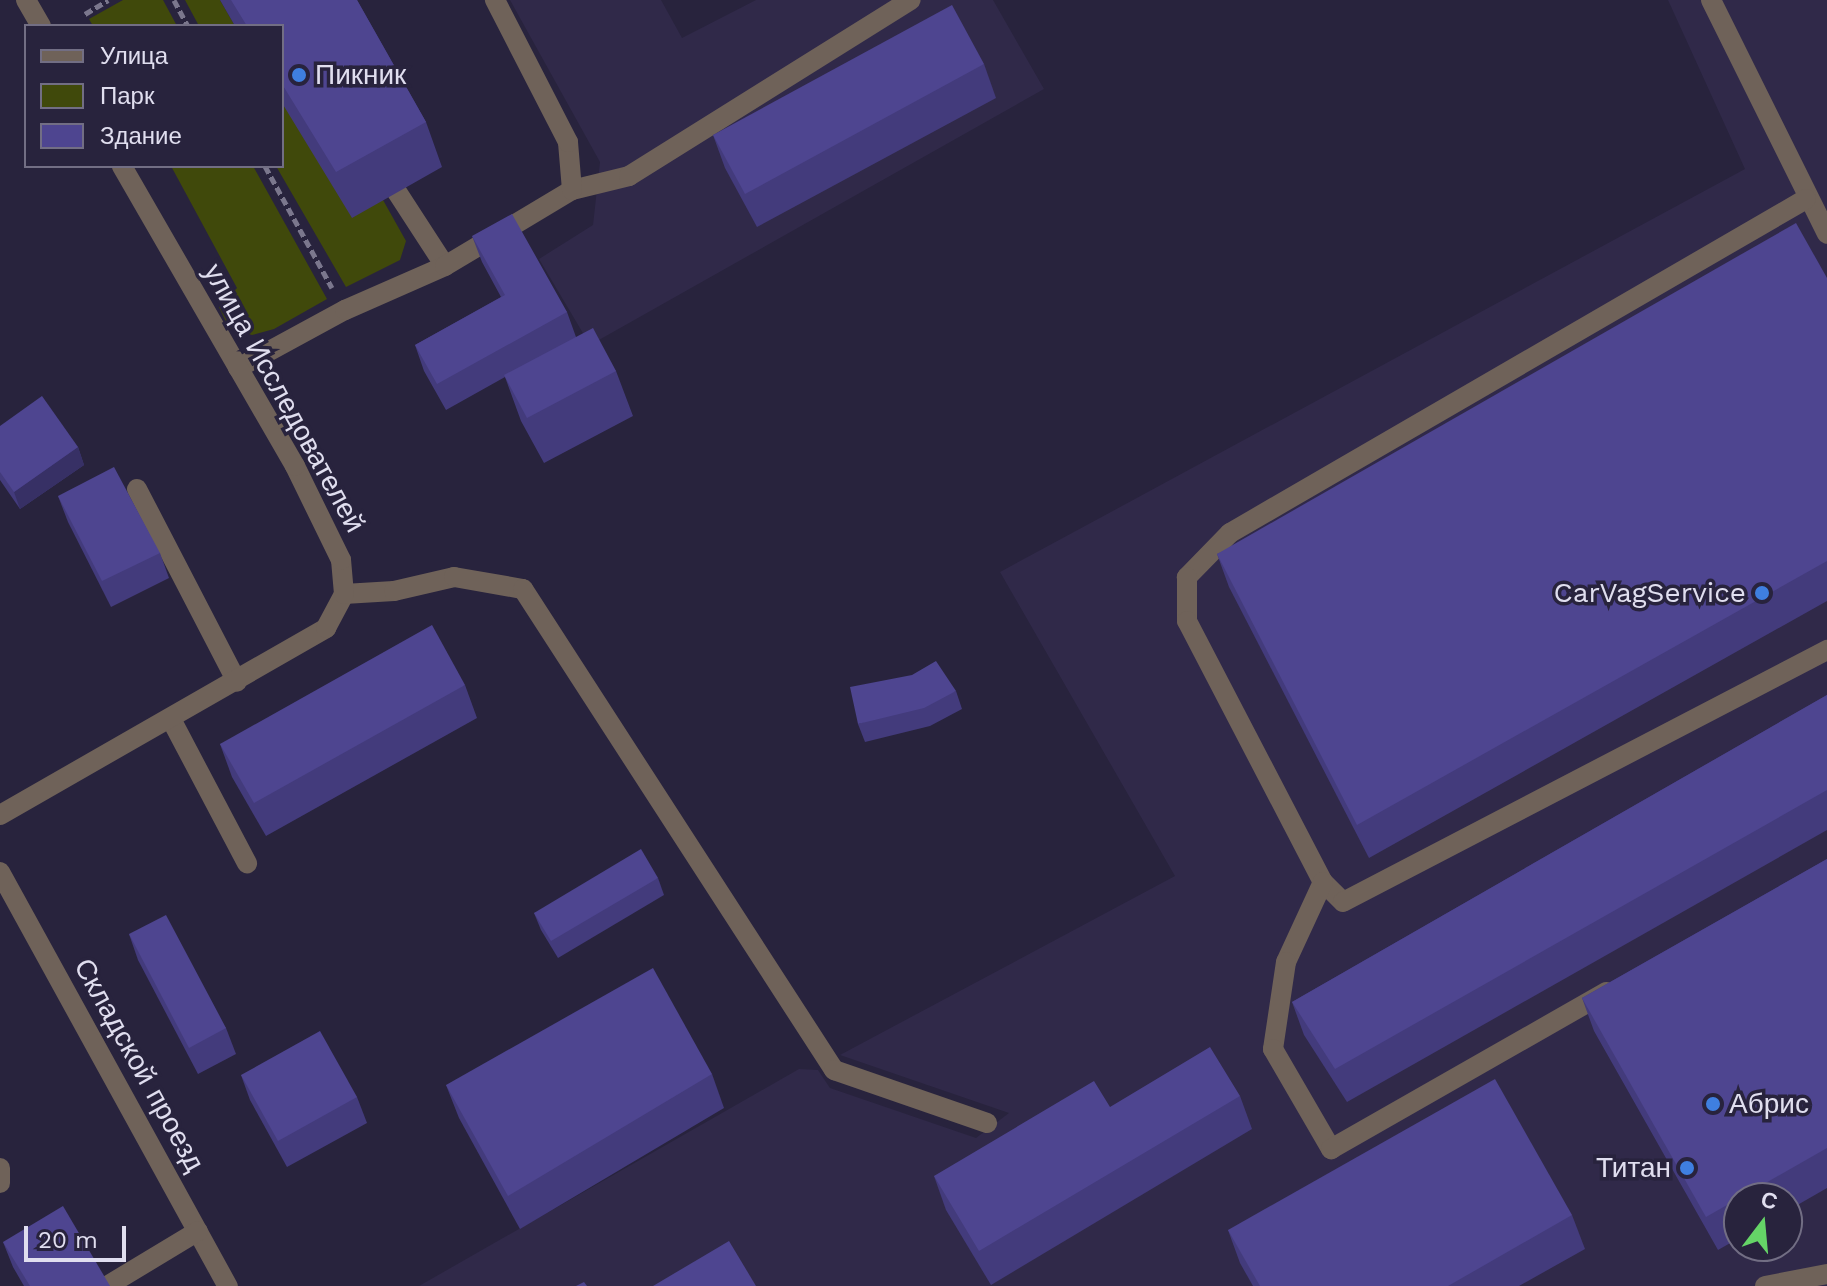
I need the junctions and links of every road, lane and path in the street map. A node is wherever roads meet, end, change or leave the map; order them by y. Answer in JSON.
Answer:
{"nodes":[{"id":1,"x":26,"y":0,"type":"edge"},
{"id":2,"x":108,"y":0,"type":"edge"},
{"id":3,"x":174,"y":0,"type":"edge"},
{"id":4,"x":495,"y":0,"type":"edge"},
{"id":5,"x":911,"y":0,"type":"edge"},
{"id":6,"x":1715,"y":2,"type":"edge"},
{"id":7,"x":85,"y":14,"type":"dead end"},
{"id":8,"x":40,"y":24,"type":"edge"},
{"id":9,"x":187,"y":24,"type":"edge"},
{"id":10,"x":123,"y":168,"type":"edge"},
{"id":11,"x":266,"y":168,"type":"edge"},
{"id":12,"x":572,"y":190,"type":"junction"},
{"id":13,"x":397,"y":192,"type":"dead end"},
{"id":14,"x":1806,"y":199,"type":"junction"},
{"id":15,"x":1827,"y":234,"type":"edge"},
{"id":16,"x":445,"y":266,"type":"junction"},
{"id":17,"x":345,"y":310,"type":"junction"},
{"id":18,"x":238,"y":368,"type":"junction"},
{"id":19,"x":137,"y":489,"type":"dead end"},
{"id":20,"x":344,"y":594,"type":"junction"},
{"id":21,"x":1827,"y":650,"type":"edge"},
{"id":22,"x":237,"y":682,"type":"junction"},
{"id":23,"x":172,"y":721,"type":"junction"},
{"id":24,"x":0,"y":815,"type":"edge"},
{"id":25,"x":247,"y":863,"type":"dead end"},
{"id":26,"x":0,"y":872,"type":"edge"},
{"id":27,"x":1323,"y":882,"type":"junction"},
{"id":28,"x":1620,"y":984,"type":"edge"},
{"id":29,"x":987,"y":1123,"type":"dead end"},
{"id":30,"x":0,"y":1168,"type":"edge"},
{"id":31,"x":0,"y":1183,"type":"edge"},
{"id":32,"x":198,"y":1231,"type":"junction"},
{"id":33,"x":1827,"y":1274,"type":"edge"},
{"id":34,"x":107,"y":1286,"type":"edge"},
{"id":35,"x":228,"y":1286,"type":"edge"},
{"id":36,"x":1765,"y":1286,"type":"edge"}],
"edges":[{"from":1,"to":8,"type":"street"},
{"from":2,"to":7,"type":"path"},
{"from":3,"to":9,"type":"path"},
{"from":4,"to":12,"type":"street"},
{"from":5,"to":12,"type":"street"},
{"from":6,"to":14,"type":"street"},
{"from":10,"to":18,"type":"street","name":"улица Исследователей"},
{"from":11,"to":17,"type":"path"},
{"from":12,"to":16,"type":"street"},
{"from":13,"to":16,"type":"street"},
{"from":14,"to":15,"type":"street"},
{"from":14,"to":27,"type":"street"},
{"from":16,"to":17,"type":"street"},
{"from":17,"to":18,"type":"street"},
{"from":18,"to":20,"type":"street","name":"улица Исследователей"},
{"from":19,"to":22,"type":"street"},
{"from":20,"to":22,"type":"street"},
{"from":20,"to":29,"type":"street"},
{"from":21,"to":27,"type":"street"},
{"from":22,"to":23,"type":"street"},
{"from":23,"to":24,"type":"street"},
{"from":23,"to":25,"type":"street"},
{"from":26,"to":32,"type":"street","name":"Складской проезд"},
{"from":27,"to":28,"type":"street"},
{"from":30,"to":31,"type":"street"},
{"from":32,"to":34,"type":"street"},
{"from":32,"to":35,"type":"street","name":"Складской проезд"},
{"from":33,"to":36,"type":"street"}]}
